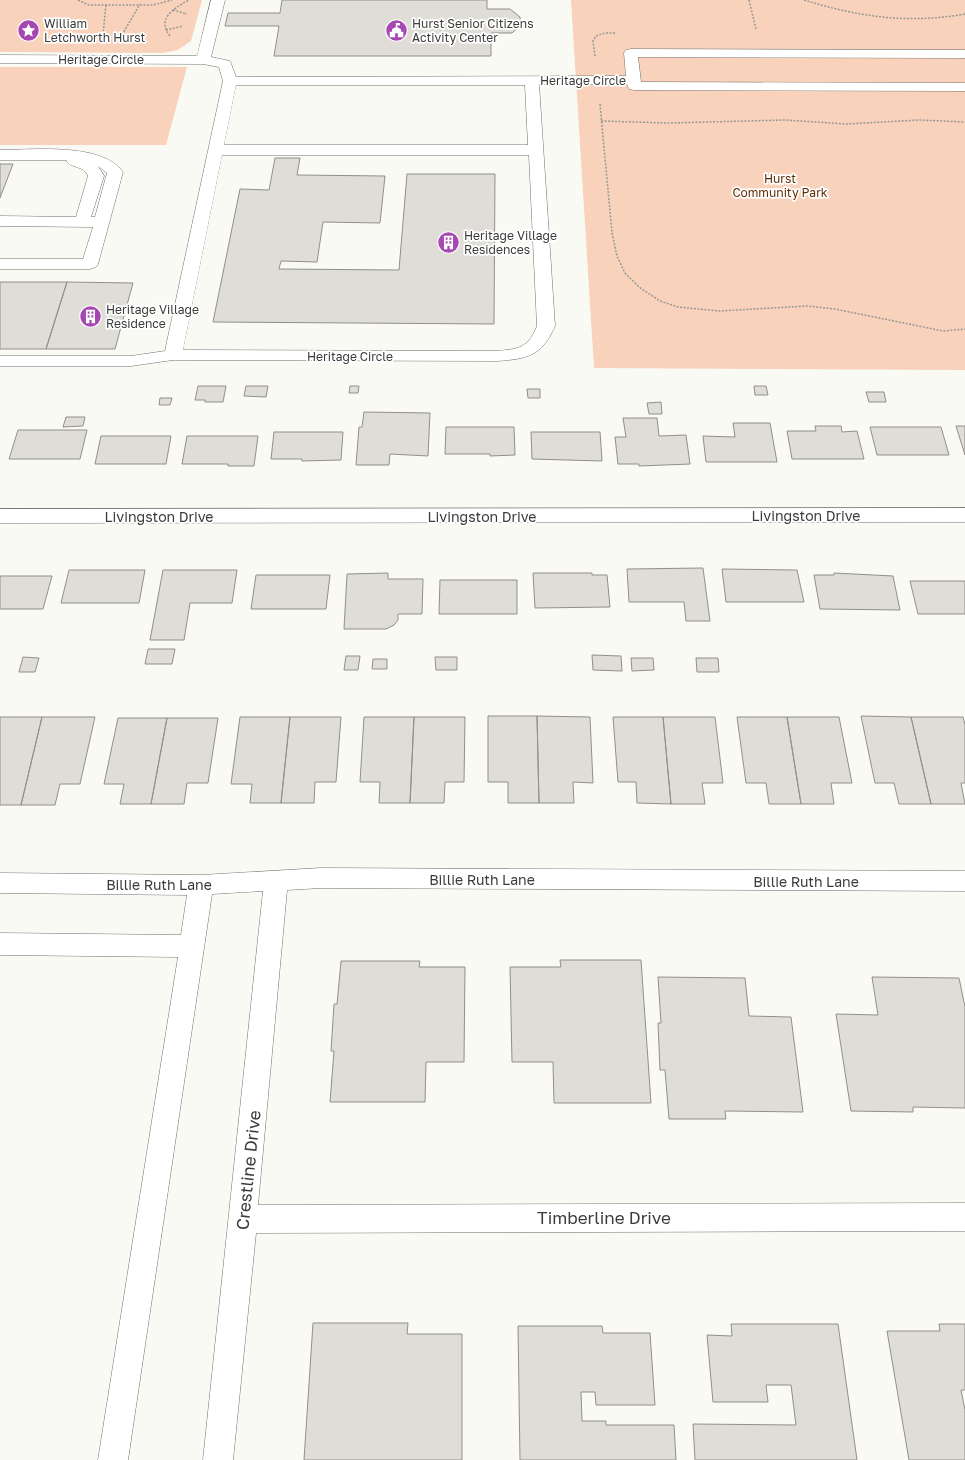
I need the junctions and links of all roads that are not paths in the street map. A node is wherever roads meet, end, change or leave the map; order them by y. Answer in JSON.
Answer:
{"nodes":[{"id":1,"x":218,"y":0,"type":"edge"},
{"id":2,"x":965,"y":54,"type":"edge"},
{"id":3,"x":0,"y":59,"type":"edge"},
{"id":4,"x":203,"y":60,"type":"junction"},
{"id":5,"x":532,"y":80,"type":"junction"},
{"id":6,"x":633,"y":80,"type":"junction"},
{"id":7,"x":230,"y":81,"type":"junction"},
{"id":8,"x":965,"y":87,"type":"edge"},
{"id":9,"x":215,"y":150,"type":"junction"},
{"id":10,"x":537,"y":150,"type":"junction"},
{"id":11,"x":0,"y":155,"type":"edge"},
{"id":12,"x":0,"y":160,"type":"edge"},
{"id":13,"x":0,"y":221,"type":"edge"},
{"id":14,"x":82,"y":222,"type":"junction"},
{"id":15,"x":102,"y":222,"type":"junction"},
{"id":16,"x":0,"y":264,"type":"edge"},
{"id":17,"x":173,"y":355,"type":"junction"},
{"id":18,"x":0,"y":361,"type":"edge"},
{"id":19,"x":965,"y":515,"type":"edge"},
{"id":20,"x":0,"y":516,"type":"edge"},
{"id":21,"x":276,"y":880,"type":"junction"},
{"id":22,"x":965,"y":881,"type":"edge"},
{"id":23,"x":0,"y":883,"type":"edge"},
{"id":24,"x":201,"y":885,"type":"junction"},
{"id":25,"x":0,"y":944,"type":"edge"},
{"id":26,"x":191,"y":946,"type":"junction"},
{"id":27,"x":965,"y":1217,"type":"edge"},
{"id":28,"x":244,"y":1218,"type":"junction"},
{"id":29,"x":113,"y":1460,"type":"edge"},
{"id":30,"x":218,"y":1460,"type":"edge"}],
"edges":[{"from":1,"to":4,"type":"street"},
{"from":2,"to":6,"type":"street"},
{"from":3,"to":4,"type":"street","name":"Heritage Circle"},
{"from":4,"to":7,"type":"street","name":"Heritage Circle"},
{"from":5,"to":6,"type":"street","name":"Heritage Circle"},
{"from":5,"to":7,"type":"street","name":"Heritage Circle"},
{"from":5,"to":10,"type":"street","name":"Heritage Circle"},
{"from":6,"to":8,"type":"street"},
{"from":7,"to":9,"type":"street"},
{"from":9,"to":10,"type":"street"},
{"from":9,"to":17,"type":"street"},
{"from":10,"to":17,"type":"street","name":"Heritage Circle"},
{"from":11,"to":15,"type":"street"},
{"from":12,"to":14,"type":"street"},
{"from":13,"to":14,"type":"street"},
{"from":14,"to":15,"type":"street"},
{"from":15,"to":16,"type":"street"},
{"from":17,"to":18,"type":"street","name":"Heritage Circle"},
{"from":19,"to":20,"type":"street","name":"Livingston Drive"},
{"from":21,"to":22,"type":"street","name":"Billie Ruth Lane"},
{"from":21,"to":24,"type":"street","name":"Billie Ruth Lane"},
{"from":21,"to":28,"type":"street","name":"Crestline Drive"},
{"from":23,"to":24,"type":"street","name":"Billie Ruth Lane"},
{"from":24,"to":26,"type":"street"},
{"from":25,"to":26,"type":"street"},
{"from":26,"to":29,"type":"street"},
{"from":27,"to":28,"type":"street","name":"Timberline Drive"},
{"from":28,"to":30,"type":"street","name":"Crestline Drive"}]}
